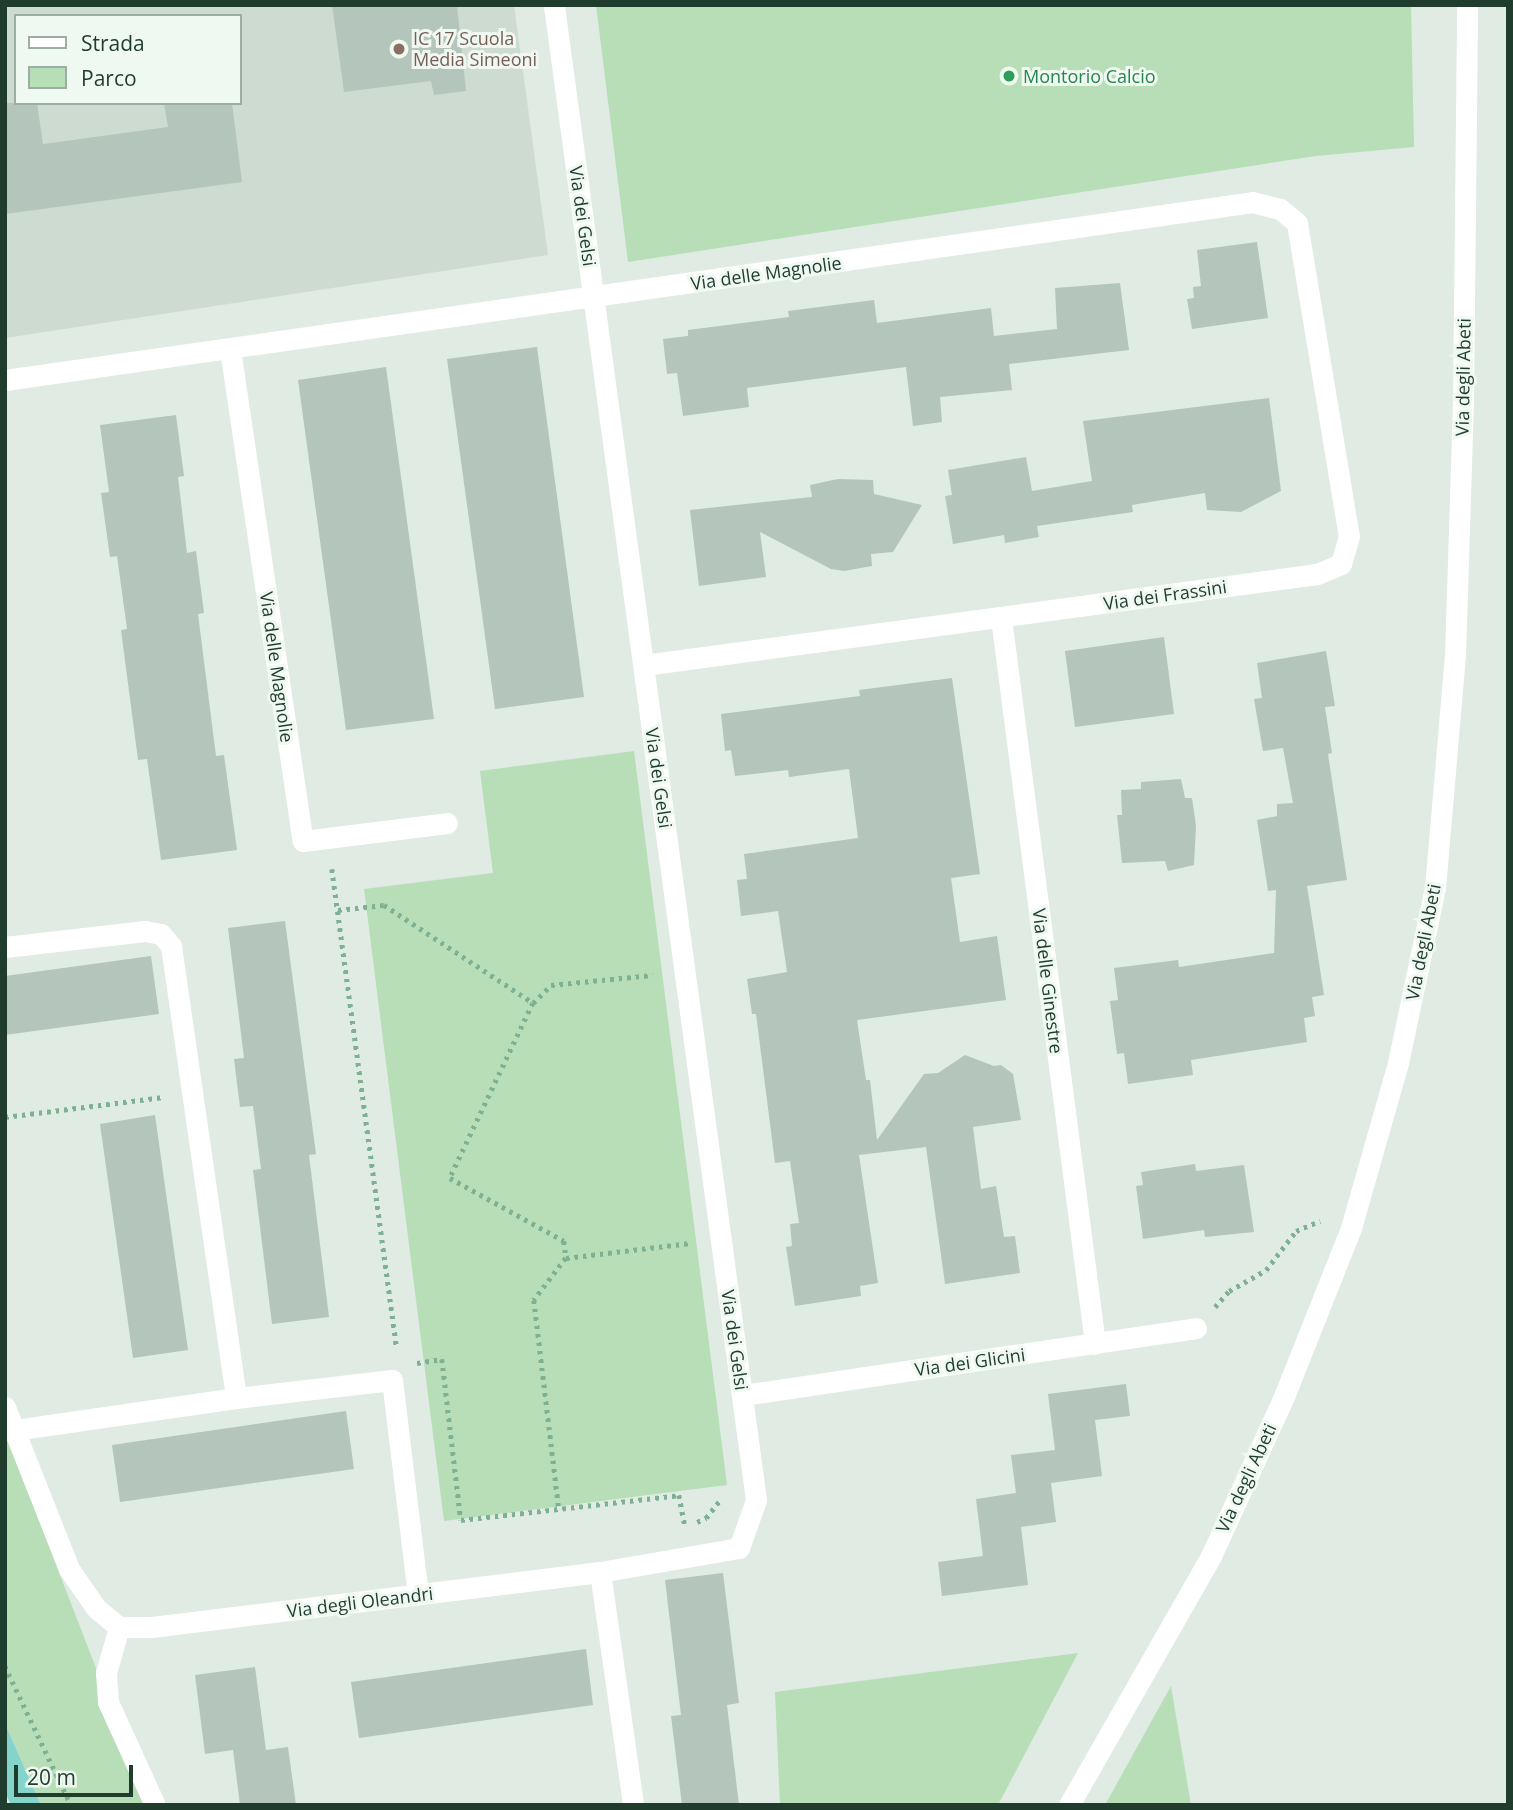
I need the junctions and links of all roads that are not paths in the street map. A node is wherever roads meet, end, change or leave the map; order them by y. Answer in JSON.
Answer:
{"nodes":[{"id":1,"x":554,"y":5,"type":"edge"},
{"id":2,"x":1467,"y":5,"type":"edge"},
{"id":3,"x":1297,"y":223,"type":"joint"},
{"id":4,"x":594,"y":298,"type":"junction"},
{"id":5,"x":230,"y":349,"type":"junction"},
{"id":6,"x":5,"y":380,"type":"edge"},
{"id":7,"x":1001,"y":618,"type":"junction"},
{"id":8,"x":643,"y":665,"type":"junction"},
{"id":9,"x":447,"y":822,"type":"dead end"},
{"id":10,"x":5,"y":947,"type":"edge"},
{"id":11,"x":1196,"y":1328,"type":"road end"},
{"id":12,"x":1095,"y":1344,"type":"junction"},
{"id":13,"x":743,"y":1395,"type":"junction"},
{"id":14,"x":236,"y":1398,"type":"junction"},
{"id":15,"x":5,"y":1407,"type":"edge"},
{"id":16,"x":15,"y":1430,"type":"junction"},
{"id":17,"x":739,"y":1548,"type":"joint"},
{"id":18,"x":600,"y":1572,"type":"junction"},
{"id":19,"x":418,"y":1594,"type":"junction"},
{"id":20,"x":119,"y":1627,"type":"junction"},
{"id":21,"x":155,"y":1805,"type":"edge"},
{"id":22,"x":633,"y":1805,"type":"edge"},
{"id":23,"x":1069,"y":1805,"type":"edge"}],
"edges":[{"from":1,"to":4,"type":"street","name":"Via dei Gelsi"},
{"from":2,"to":23,"type":"street","name":"Via degli Abeti"},
{"from":3,"to":4,"type":"street","name":"Via delle Magnolie"},
{"from":3,"to":7,"type":"street","name":"Via dei Frassini"},
{"from":4,"to":5,"type":"street","name":"Via delle Magnolie"},
{"from":4,"to":8,"type":"street","name":"Via dei Gelsi"},
{"from":5,"to":6,"type":"street","name":"Via delle Magnolie"},
{"from":5,"to":9,"type":"street","name":"Via delle Magnolie"},
{"from":7,"to":8,"type":"street","name":"Via dei Frassini"},
{"from":7,"to":12,"type":"street","name":"Via delle Ginestre"},
{"from":8,"to":13,"type":"street","name":"Via dei Gelsi"},
{"from":10,"to":14,"type":"street"},
{"from":11,"to":12,"type":"street","name":"Via dei Glicini"},
{"from":12,"to":13,"type":"street","name":"Via dei Glicini"},
{"from":13,"to":17,"type":"street","name":"Via dei Gelsi"},
{"from":14,"to":16,"type":"street"},
{"from":14,"to":19,"type":"street"},
{"from":15,"to":16,"type":"street"},
{"from":16,"to":20,"type":"street"},
{"from":17,"to":18,"type":"street","name":"Via degli Oleandri"},
{"from":18,"to":19,"type":"street","name":"Via degli Oleandri"},
{"from":18,"to":22,"type":"street"},
{"from":19,"to":20,"type":"street","name":"Via degli Oleandri"},
{"from":20,"to":21,"type":"street"}]}
